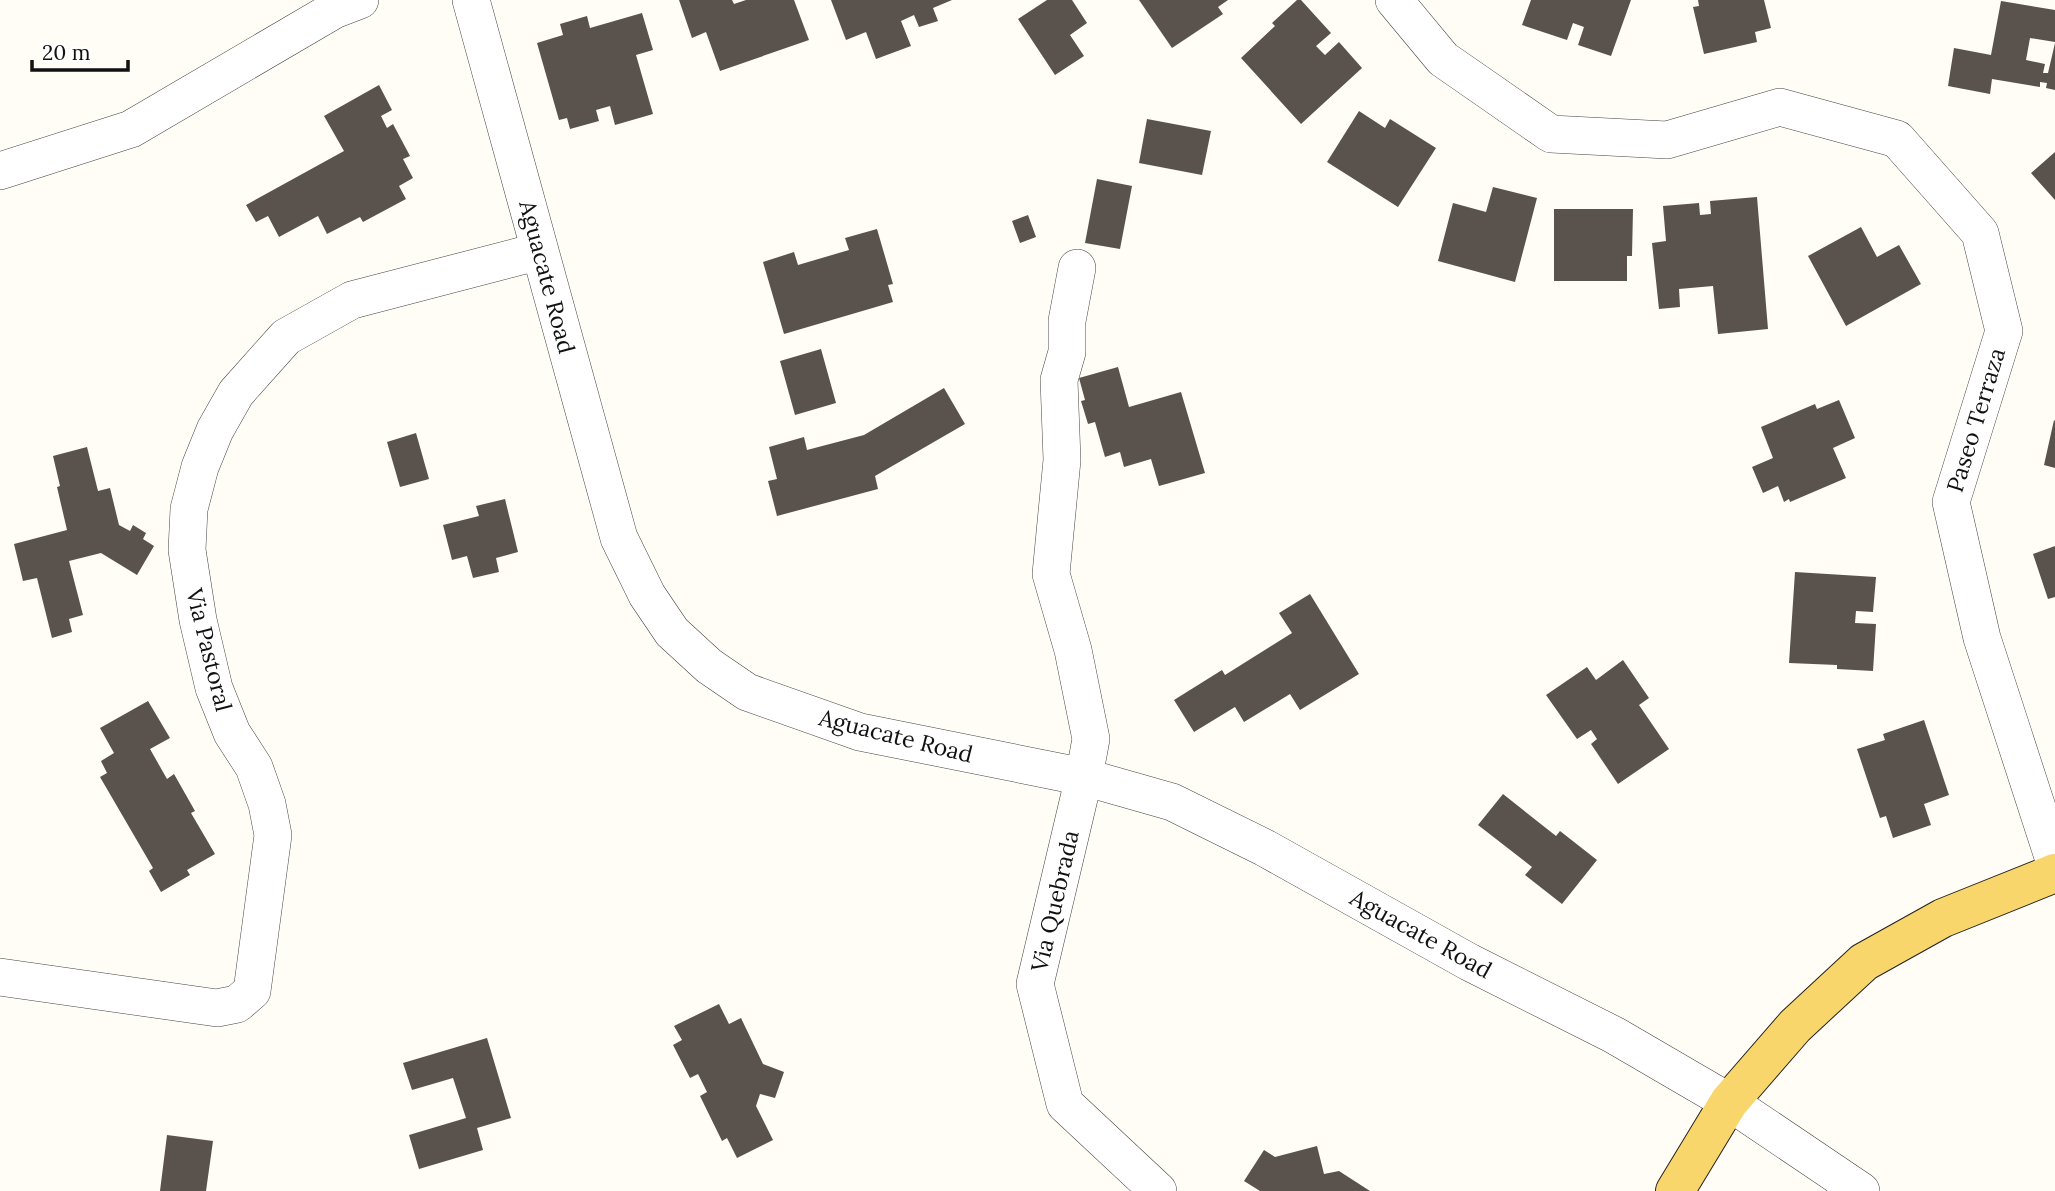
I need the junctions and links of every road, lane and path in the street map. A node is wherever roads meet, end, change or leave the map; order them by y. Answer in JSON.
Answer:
{"nodes":[{"id":1,"x":360,"y":0,"type":"edge"},
{"id":2,"x":471,"y":0,"type":"edge"},
{"id":3,"x":1394,"y":0,"type":"edge"},
{"id":4,"x":0,"y":171,"type":"edge"},
{"id":5,"x":540,"y":251,"type":"junction"},
{"id":6,"x":1077,"y":268,"type":"dead end"},
{"id":7,"x":1084,"y":778,"type":"junction"},
{"id":8,"x":2055,"y":863,"type":"edge"},
{"id":9,"x":2055,"y":873,"type":"edge"},
{"id":10,"x":0,"y":977,"type":"edge"},
{"id":11,"x":1729,"y":1102,"type":"junction"},
{"id":12,"x":1158,"y":1191,"type":"edge"},
{"id":13,"x":1675,"y":1191,"type":"edge"},
{"id":14,"x":1861,"y":1191,"type":"edge"}],
"edges":[{"from":1,"to":4,"type":"street"},
{"from":2,"to":5,"type":"street","name":"Aguacate Road"},
{"from":3,"to":8,"type":"street","name":"Paseo Terraza"},
{"from":5,"to":7,"type":"street","name":"Aguacate Road"},
{"from":5,"to":10,"type":"street","name":"Via Pastoral"},
{"from":6,"to":7,"type":"street","name":"Via Quebrada"},
{"from":7,"to":11,"type":"street","name":"Aguacate Road"},
{"from":7,"to":12,"type":"street","name":"Via Quebrada"},
{"from":9,"to":11,"type":"main road"},
{"from":11,"to":13,"type":"main road"},
{"from":11,"to":14,"type":"street","name":"Aguacate Road"}]}
